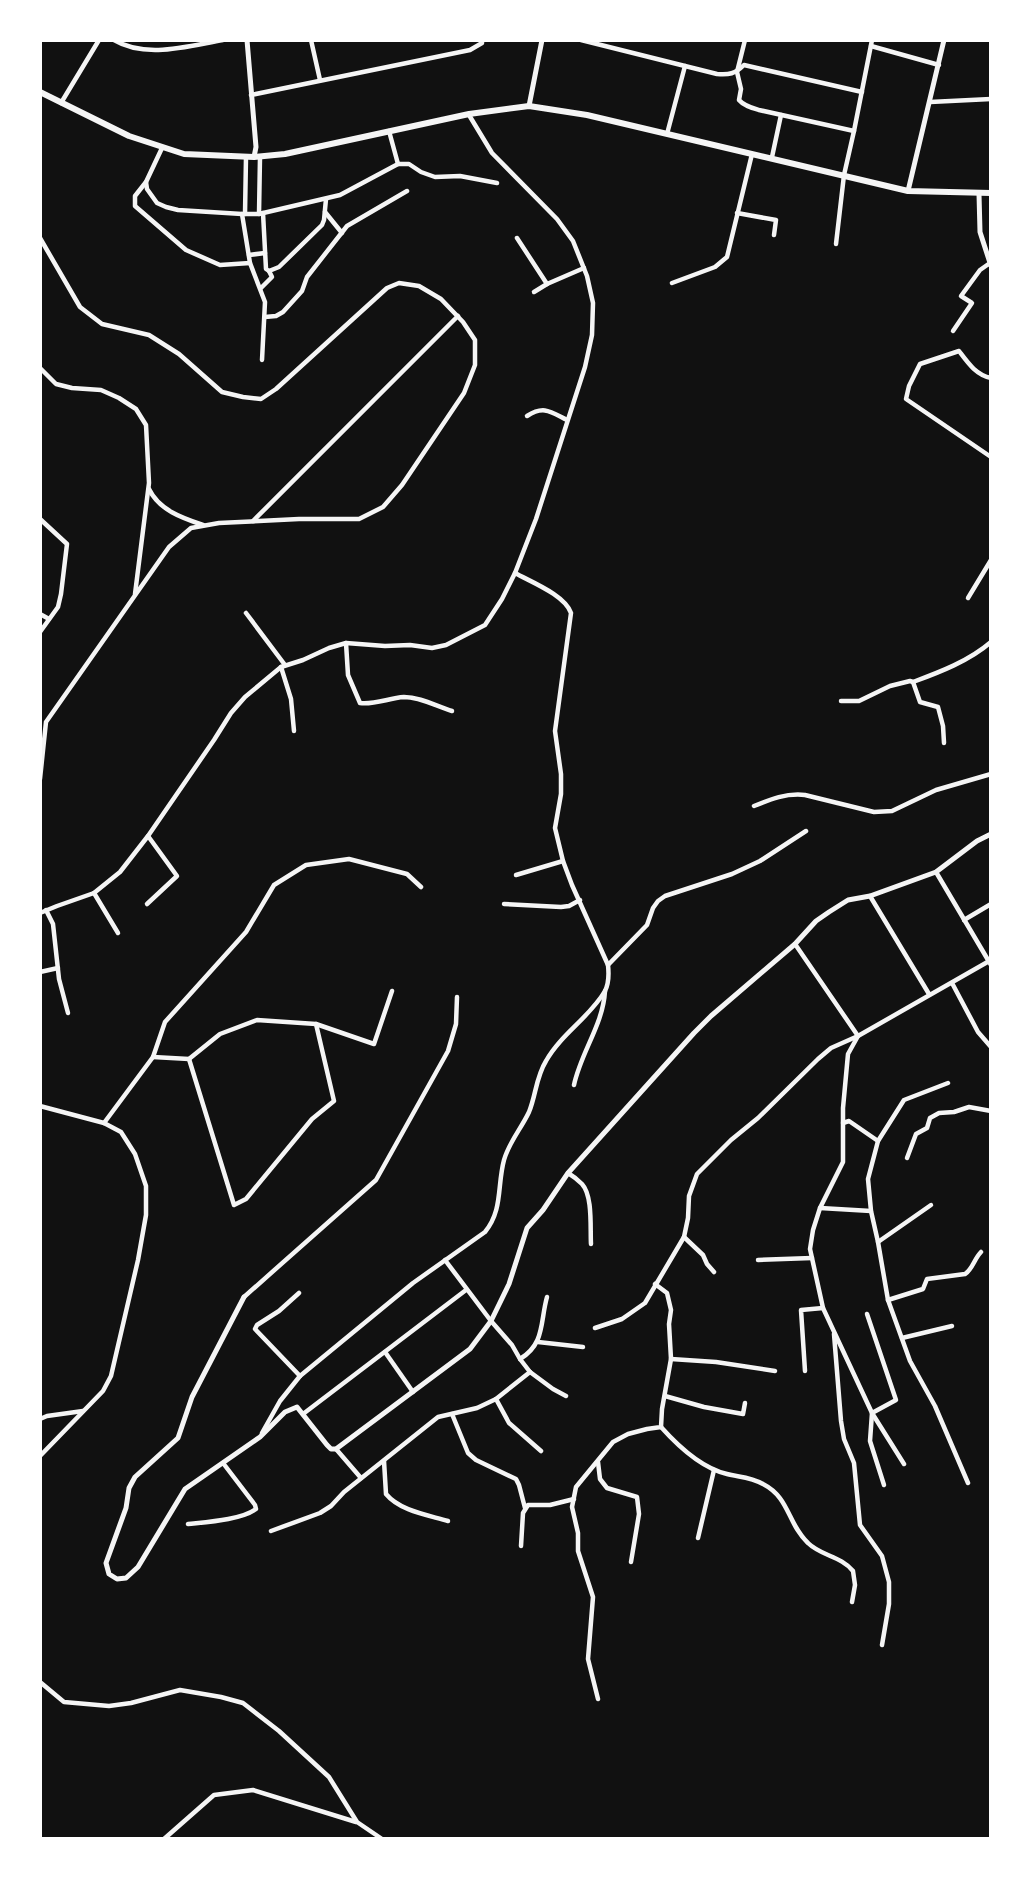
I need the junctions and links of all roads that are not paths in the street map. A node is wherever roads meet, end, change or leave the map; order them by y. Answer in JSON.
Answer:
{"nodes":[{"id":1,"x":99,"y":40,"type":"edge"},
{"id":2,"x":114,"y":40,"type":"edge"},
{"id":3,"x":223,"y":40,"type":"edge"},
{"id":4,"x":247,"y":40,"type":"edge"},
{"id":5,"x":311,"y":40,"type":"edge"},
{"id":6,"x":482,"y":40,"type":"edge"},
{"id":7,"x":542,"y":40,"type":"edge"},
{"id":8,"x":581,"y":40,"type":"edge"},
{"id":9,"x":745,"y":40,"type":"edge"},
{"id":10,"x":944,"y":40,"type":"edge"},
{"id":11,"x":871,"y":43,"type":"edge"},
{"id":12,"x":939,"y":65,"type":"junction"},
{"id":13,"x":685,"y":66,"type":"junction"},
{"id":14,"x":737,"y":72,"type":"junction"},
{"id":15,"x":320,"y":80,"type":"junction"},
{"id":16,"x":40,"y":92,"type":"edge"},
{"id":17,"x":862,"y":92,"type":"junction"},
{"id":18,"x":251,"y":95,"type":"junction"},
{"id":19,"x":991,"y":99,"type":"edge"},
{"id":20,"x":930,"y":102,"type":"junction"},
{"id":21,"x":61,"y":103,"type":"junction"},
{"id":22,"x":529,"y":106,"type":"junction"},
{"id":23,"x":468,"y":114,"type":"junction"},
{"id":24,"x":781,"y":115,"type":"junction"},
{"id":25,"x":389,"y":131,"type":"junction"},
{"id":26,"x":855,"y":131,"type":"junction"},
{"id":27,"x":667,"y":134,"type":"junction"},
{"id":28,"x":162,"y":148,"type":"junction"},
{"id":29,"x":752,"y":153,"type":"junction"},
{"id":30,"x":253,"y":157,"type":"junction"},
{"id":31,"x":772,"y":157,"type":"junction"},
{"id":32,"x":398,"y":164,"type":"junction"},
{"id":33,"x":844,"y":175,"type":"junction"},
{"id":34,"x":146,"y":182,"type":"junction"},
{"id":35,"x":497,"y":183,"type":"dead end"},
{"id":36,"x":407,"y":191,"type":"dead end"},
{"id":37,"x":908,"y":191,"type":"junction"},
{"id":38,"x":991,"y":193,"type":"edge"},
{"id":39,"x":979,"y":194,"type":"junction"},
{"id":40,"x":326,"y":200,"type":"junction"},
{"id":41,"x":325,"y":211,"type":"junction"},
{"id":42,"x":261,"y":213,"type":"junction"},
{"id":43,"x":737,"y":213,"type":"junction"},
{"id":44,"x":244,"y":214,"type":"junction"},
{"id":45,"x":342,"y":233,"type":"junction"},
{"id":46,"x":774,"y":235,"type":"dead end"},
{"id":47,"x":40,"y":238,"type":"edge"},
{"id":48,"x":517,"y":238,"type":"dead end"},
{"id":49,"x":836,"y":244,"type":"dead end"},
{"id":50,"x":265,"y":253,"type":"junction"},
{"id":51,"x":249,"y":255,"type":"junction"},
{"id":52,"x":250,"y":263,"type":"junction"},
{"id":53,"x":990,"y":264,"type":"edge"},
{"id":54,"x":584,"y":268,"type":"junction"},
{"id":55,"x":269,"y":271,"type":"junction"},
{"id":56,"x":672,"y":283,"type":"dead end"},
{"id":57,"x":547,"y":284,"type":"junction"},
{"id":58,"x":261,"y":288,"type":"junction"},
{"id":59,"x":534,"y":292,"type":"dead end"},
{"id":60,"x":458,"y":316,"type":"junction"},
{"id":61,"x":265,"y":317,"type":"junction"},
{"id":62,"x":953,"y":331,"type":"dead end"},
{"id":63,"x":262,"y":360,"type":"dead end"},
{"id":64,"x":40,"y":368,"type":"edge"},
{"id":65,"x":991,"y":378,"type":"edge"},
{"id":66,"x":527,"y":416,"type":"dead end"},
{"id":67,"x":568,"y":420,"type":"junction"},
{"id":68,"x":991,"y":457,"type":"edge"},
{"id":69,"x":149,"y":482,"type":"junction"},
{"id":70,"x":40,"y":519,"type":"edge"},
{"id":71,"x":253,"y":522,"type":"junction"},
{"id":72,"x":204,"y":526,"type":"junction"},
{"id":73,"x":991,"y":560,"type":"edge"},
{"id":74,"x":515,"y":573,"type":"junction"},
{"id":75,"x":135,"y":595,"type":"junction"},
{"id":76,"x":968,"y":598,"type":"dead end"},
{"id":77,"x":246,"y":612,"type":"dead end"},
{"id":78,"x":40,"y":614,"type":"edge"},
{"id":79,"x":49,"y":620,"type":"junction"},
{"id":80,"x":40,"y":632,"type":"edge"},
{"id":81,"x":991,"y":642,"type":"edge"},
{"id":82,"x":346,"y":643,"type":"junction"},
{"id":83,"x":283,"y":666,"type":"junction"},
{"id":84,"x":913,"y":682,"type":"junction"},
{"id":85,"x":841,"y":701,"type":"dead end"},
{"id":86,"x":452,"y":711,"type":"dead end"},
{"id":87,"x":43,"y":721,"type":"edge"},
{"id":88,"x":293,"y":731,"type":"dead end"},
{"id":89,"x":944,"y":743,"type":"dead end"},
{"id":90,"x":991,"y":774,"type":"edge"},
{"id":91,"x":40,"y":779,"type":"edge"},
{"id":92,"x":754,"y":806,"type":"dead end"},
{"id":93,"x":806,"y":831,"type":"dead end"},
{"id":94,"x":991,"y":834,"type":"edge"},
{"id":95,"x":148,"y":836,"type":"junction"},
{"id":96,"x":563,"y":860,"type":"junction"},
{"id":97,"x":936,"y":872,"type":"junction"},
{"id":98,"x":516,"y":875,"type":"dead end"},
{"id":99,"x":421,"y":887,"type":"dead end"},
{"id":100,"x":94,"y":893,"type":"junction"},
{"id":101,"x":870,"y":896,"type":"junction"},
{"id":102,"x":580,"y":900,"type":"junction"},
{"id":103,"x":147,"y":904,"type":"dead end"},
{"id":104,"x":504,"y":904,"type":"dead end"},
{"id":105,"x":991,"y":904,"type":"edge"},
{"id":106,"x":46,"y":910,"type":"junction"},
{"id":107,"x":40,"y":913,"type":"edge"},
{"id":108,"x":964,"y":920,"type":"junction"},
{"id":109,"x":118,"y":933,"type":"dead end"},
{"id":110,"x":795,"y":944,"type":"junction"},
{"id":111,"x":990,"y":962,"type":"edge"},
{"id":112,"x":608,"y":965,"type":"junction"},
{"id":113,"x":58,"y":968,"type":"junction"},
{"id":114,"x":40,"y":972,"type":"edge"},
{"id":115,"x":952,"y":983,"type":"junction"},
{"id":116,"x":605,"y":990,"type":"junction"},
{"id":117,"x":392,"y":991,"type":"dead end"},
{"id":118,"x":929,"y":995,"type":"junction"},
{"id":119,"x":457,"y":997,"type":"dead end"},
{"id":120,"x":68,"y":1013,"type":"dead end"},
{"id":121,"x":316,"y":1024,"type":"junction"},
{"id":122,"x":858,"y":1036,"type":"junction"},
{"id":123,"x":991,"y":1046,"type":"edge"},
{"id":124,"x":153,"y":1057,"type":"junction"},
{"id":125,"x":189,"y":1059,"type":"junction"},
{"id":126,"x":948,"y":1083,"type":"dead end"},
{"id":127,"x":573,"y":1085,"type":"dead end"},
{"id":128,"x":40,"y":1106,"type":"edge"},
{"id":129,"x":991,"y":1111,"type":"edge"},
{"id":130,"x":104,"y":1123,"type":"junction"},
{"id":131,"x":843,"y":1123,"type":"junction"},
{"id":132,"x":878,"y":1141,"type":"junction"},
{"id":133,"x":907,"y":1157,"type":"dead end"},
{"id":134,"x":568,"y":1173,"type":"junction"},
{"id":135,"x":931,"y":1205,"type":"dead end"},
{"id":136,"x":820,"y":1208,"type":"junction"},
{"id":137,"x":871,"y":1211,"type":"junction"},
{"id":138,"x":684,"y":1237,"type":"junction"},
{"id":139,"x":878,"y":1242,"type":"junction"},
{"id":140,"x":591,"y":1244,"type":"dead end"},
{"id":141,"x":981,"y":1252,"type":"dead end"},
{"id":142,"x":813,"y":1258,"type":"junction"},
{"id":143,"x":444,"y":1260,"type":"junction"},
{"id":144,"x":758,"y":1260,"type":"dead end"},
{"id":145,"x":714,"y":1272,"type":"dead end"},
{"id":146,"x":655,"y":1284,"type":"junction"},
{"id":147,"x":466,"y":1290,"type":"junction"},
{"id":148,"x":299,"y":1293,"type":"dead end"},
{"id":149,"x":244,"y":1297,"type":"joint"},
{"id":150,"x":547,"y":1297,"type":"dead end"},
{"id":151,"x":888,"y":1300,"type":"junction"},
{"id":152,"x":823,"y":1308,"type":"junction"},
{"id":153,"x":867,"y":1314,"type":"dead end"},
{"id":154,"x":491,"y":1321,"type":"junction"},
{"id":155,"x":952,"y":1326,"type":"dead end"},
{"id":156,"x":595,"y":1328,"type":"dead end"},
{"id":157,"x":834,"y":1330,"type":"junction"},
{"id":158,"x":902,"y":1338,"type":"junction"},
{"id":159,"x":538,"y":1342,"type":"junction"},
{"id":160,"x":583,"y":1348,"type":"dead end"},
{"id":161,"x":385,"y":1352,"type":"junction"},
{"id":162,"x":520,"y":1359,"type":"junction"},
{"id":163,"x":671,"y":1359,"type":"junction"},
{"id":164,"x":530,"y":1371,"type":"junction"},
{"id":165,"x":775,"y":1371,"type":"dead end"},
{"id":166,"x":805,"y":1371,"type":"dead end"},
{"id":167,"x":300,"y":1376,"type":"junction"},
{"id":168,"x":413,"y":1392,"type":"junction"},
{"id":169,"x":566,"y":1396,"type":"dead end"},
{"id":170,"x":665,"y":1396,"type":"junction"},
{"id":171,"x":496,"y":1399,"type":"junction"},
{"id":172,"x":745,"y":1403,"type":"dead end"},
{"id":173,"x":84,"y":1411,"type":"junction"},
{"id":174,"x":303,"y":1413,"type":"junction"},
{"id":175,"x":872,"y":1413,"type":"junction"},
{"id":176,"x":452,"y":1414,"type":"junction"},
{"id":177,"x":40,"y":1419,"type":"edge"},
{"id":178,"x":661,"y":1427,"type":"junction"},
{"id":179,"x":260,"y":1437,"type":"junction"},
{"id":180,"x":337,"y":1449,"type":"junction"},
{"id":181,"x":541,"y":1451,"type":"dead end"},
{"id":182,"x":40,"y":1456,"type":"edge"},
{"id":183,"x":384,"y":1460,"type":"junction"},
{"id":184,"x":598,"y":1461,"type":"junction"},
{"id":185,"x":222,"y":1462,"type":"junction"},
{"id":186,"x":904,"y":1464,"type":"dead end"},
{"id":187,"x":714,"y":1470,"type":"junction"},
{"id":188,"x":361,"y":1478,"type":"junction"},
{"id":189,"x":968,"y":1483,"type":"dead end"},
{"id":190,"x":884,"y":1485,"type":"dead end"},
{"id":191,"x":574,"y":1499,"type":"junction"},
{"id":192,"x":526,"y":1508,"type":"junction"},
{"id":193,"x":448,"y":1521,"type":"dead end"},
{"id":194,"x":188,"y":1524,"type":"dead end"},
{"id":195,"x":271,"y":1531,"type":"dead end"},
{"id":196,"x":698,"y":1538,"type":"dead end"},
{"id":197,"x":521,"y":1546,"type":"dead end"},
{"id":198,"x":631,"y":1562,"type":"dead end"},
{"id":199,"x":852,"y":1602,"type":"dead end"},
{"id":200,"x":882,"y":1645,"type":"dead end"},
{"id":201,"x":40,"y":1682,"type":"edge"},
{"id":202,"x":598,"y":1699,"type":"dead end"},
{"id":203,"x":357,"y":1822,"type":"junction"},
{"id":204,"x":164,"y":1839,"type":"edge"},
{"id":205,"x":382,"y":1839,"type":"edge"}],
"edges":[{"from":1,"to":21,"type":"street"},
{"from":2,"to":3,"type":"street"},
{"from":4,"to":18,"type":"street"},
{"from":5,"to":15,"type":"street"},
{"from":6,"to":15,"type":"street"},
{"from":7,"to":22,"type":"street"},
{"from":8,"to":13,"type":"street"},
{"from":9,"to":14,"type":"street"},
{"from":10,"to":12,"type":"street"},
{"from":11,"to":12,"type":"street"},
{"from":11,"to":17,"type":"street"},
{"from":12,"to":20,"type":"street"},
{"from":13,"to":14,"type":"street"},
{"from":13,"to":27,"type":"street"},
{"from":14,"to":17,"type":"street"},
{"from":14,"to":24,"type":"street"},
{"from":15,"to":18,"type":"street"},
{"from":16,"to":21,"type":"main road"},
{"from":17,"to":26,"type":"street"},
{"from":18,"to":30,"type":"street"},
{"from":19,"to":20,"type":"street"},
{"from":20,"to":37,"type":"street"},
{"from":21,"to":28,"type":"main road"},
{"from":22,"to":23,"type":"main road"},
{"from":22,"to":27,"type":"main road"},
{"from":23,"to":25,"type":"main road"},
{"from":23,"to":54,"type":"street"},
{"from":24,"to":26,"type":"street"},
{"from":24,"to":31,"type":"street"},
{"from":25,"to":30,"type":"main road"},
{"from":25,"to":32,"type":"street"},
{"from":26,"to":33,"type":"street"},
{"from":27,"to":29,"type":"main road"},
{"from":28,"to":30,"type":"main road"},
{"from":28,"to":34,"type":"street"},
{"from":29,"to":31,"type":"main road"},
{"from":29,"to":43,"type":"street"},
{"from":30,"to":42,"type":"street"},
{"from":30,"to":44,"type":"street"},
{"from":31,"to":33,"type":"main road"},
{"from":32,"to":35,"type":"street"},
{"from":32,"to":40,"type":"street"},
{"from":33,"to":37,"type":"main road"},
{"from":33,"to":49,"type":"street"},
{"from":34,"to":44,"type":"street"},
{"from":34,"to":52,"type":"street"},
{"from":36,"to":45,"type":"street"},
{"from":37,"to":39,"type":"main road"},
{"from":38,"to":39,"type":"main road"},
{"from":39,"to":53,"type":"street"},
{"from":40,"to":41,"type":"street"},
{"from":40,"to":42,"type":"street"},
{"from":41,"to":45,"type":"street"},
{"from":41,"to":55,"type":"street"},
{"from":42,"to":44,"type":"street"},
{"from":42,"to":50,"type":"street"},
{"from":43,"to":46,"type":"street"},
{"from":43,"to":56,"type":"street"},
{"from":44,"to":51,"type":"street"},
{"from":45,"to":61,"type":"street"},
{"from":47,"to":60,"type":"street"},
{"from":48,"to":57,"type":"street"},
{"from":50,"to":51,"type":"street"},
{"from":50,"to":55,"type":"street"},
{"from":51,"to":52,"type":"street"},
{"from":52,"to":58,"type":"street"},
{"from":53,"to":62,"type":"street"},
{"from":54,"to":57,"type":"street"},
{"from":54,"to":67,"type":"street"},
{"from":55,"to":58,"type":"street"},
{"from":57,"to":59,"type":"street"},
{"from":58,"to":61,"type":"street"},
{"from":60,"to":71,"type":"street"},
{"from":60,"to":71,"type":"street"},
{"from":61,"to":63,"type":"street"},
{"from":64,"to":69,"type":"street"},
{"from":65,"to":68,"type":"street"},
{"from":66,"to":67,"type":"street"},
{"from":67,"to":74,"type":"street"},
{"from":69,"to":72,"type":"street"},
{"from":69,"to":75,"type":"street"},
{"from":70,"to":79,"type":"street"},
{"from":71,"to":72,"type":"street"},
{"from":72,"to":75,"type":"street"},
{"from":73,"to":76,"type":"street"},
{"from":74,"to":82,"type":"street"},
{"from":74,"to":96,"type":"street"},
{"from":75,"to":87,"type":"street"},
{"from":77,"to":83,"type":"street"},
{"from":78,"to":79,"type":"street"},
{"from":79,"to":80,"type":"street"},
{"from":81,"to":84,"type":"street"},
{"from":82,"to":83,"type":"street"},
{"from":82,"to":86,"type":"street"},
{"from":83,"to":88,"type":"street"},
{"from":83,"to":95,"type":"street"},
{"from":84,"to":85,"type":"street"},
{"from":84,"to":89,"type":"street"},
{"from":87,"to":91,"type":"street"},
{"from":90,"to":92,"type":"street"},
{"from":93,"to":112,"type":"street"},
{"from":94,"to":97,"type":"street"},
{"from":95,"to":100,"type":"street"},
{"from":95,"to":103,"type":"street"},
{"from":96,"to":98,"type":"street"},
{"from":96,"to":102,"type":"street"},
{"from":97,"to":101,"type":"street"},
{"from":97,"to":108,"type":"street"},
{"from":99,"to":124,"type":"street"},
{"from":100,"to":106,"type":"street"},
{"from":100,"to":109,"type":"street"},
{"from":101,"to":110,"type":"street"},
{"from":101,"to":118,"type":"street"},
{"from":102,"to":104,"type":"street"},
{"from":102,"to":112,"type":"street"},
{"from":105,"to":108,"type":"street"},
{"from":106,"to":107,"type":"street"},
{"from":106,"to":113,"type":"street"},
{"from":108,"to":111,"type":"street"},
{"from":110,"to":122,"type":"street"},
{"from":110,"to":134,"type":"street"},
{"from":111,"to":115,"type":"street"},
{"from":112,"to":116,"type":"street"},
{"from":113,"to":114,"type":"street"},
{"from":113,"to":120,"type":"street"},
{"from":115,"to":118,"type":"street"},
{"from":115,"to":123,"type":"street"},
{"from":116,"to":127,"type":"street"},
{"from":116,"to":143,"type":"street"},
{"from":117,"to":121,"type":"street"},
{"from":118,"to":122,"type":"street"},
{"from":119,"to":149,"type":"street"},
{"from":121,"to":125,"type":"street"},
{"from":121,"to":125,"type":"street"},
{"from":122,"to":131,"type":"street"},
{"from":122,"to":138,"type":"street"},
{"from":124,"to":125,"type":"street"},
{"from":124,"to":130,"type":"street"},
{"from":126,"to":132,"type":"street"},
{"from":128,"to":130,"type":"street"},
{"from":129,"to":133,"type":"street"},
{"from":130,"to":173,"type":"street"},
{"from":131,"to":132,"type":"street"},
{"from":131,"to":136,"type":"street"},
{"from":132,"to":137,"type":"street"},
{"from":134,"to":140,"type":"street"},
{"from":134,"to":154,"type":"street"},
{"from":135,"to":139,"type":"street"},
{"from":136,"to":137,"type":"street"},
{"from":136,"to":142,"type":"street"},
{"from":137,"to":139,"type":"street"},
{"from":138,"to":145,"type":"street"},
{"from":138,"to":146,"type":"street"},
{"from":139,"to":151,"type":"street"},
{"from":141,"to":151,"type":"street"},
{"from":142,"to":144,"type":"street"},
{"from":142,"to":152,"type":"street"},
{"from":143,"to":147,"type":"street"},
{"from":143,"to":167,"type":"street"},
{"from":146,"to":156,"type":"street"},
{"from":146,"to":163,"type":"street"},
{"from":147,"to":154,"type":"street"},
{"from":147,"to":161,"type":"street"},
{"from":148,"to":167,"type":"street"},
{"from":149,"to":185,"type":"street"},
{"from":150,"to":159,"type":"street"},
{"from":151,"to":158,"type":"street"},
{"from":152,"to":157,"type":"street"},
{"from":152,"to":166,"type":"street"},
{"from":153,"to":175,"type":"street"},
{"from":154,"to":162,"type":"street"},
{"from":154,"to":168,"type":"street"},
{"from":155,"to":158,"type":"street"},
{"from":157,"to":175,"type":"street"},
{"from":157,"to":200,"type":"street"},
{"from":158,"to":189,"type":"street"},
{"from":159,"to":160,"type":"street"},
{"from":159,"to":162,"type":"street"},
{"from":161,"to":168,"type":"street"},
{"from":161,"to":174,"type":"street"},
{"from":162,"to":164,"type":"street"},
{"from":163,"to":165,"type":"street"},
{"from":163,"to":170,"type":"street"},
{"from":164,"to":169,"type":"street"},
{"from":164,"to":171,"type":"street"},
{"from":167,"to":179,"type":"street"},
{"from":168,"to":180,"type":"street"},
{"from":170,"to":172,"type":"street"},
{"from":170,"to":178,"type":"street"},
{"from":171,"to":176,"type":"street"},
{"from":171,"to":181,"type":"street"},
{"from":173,"to":177,"type":"street"},
{"from":173,"to":182,"type":"street"},
{"from":174,"to":179,"type":"street"},
{"from":174,"to":180,"type":"street"},
{"from":175,"to":186,"type":"street"},
{"from":175,"to":190,"type":"street"},
{"from":176,"to":183,"type":"street"},
{"from":176,"to":192,"type":"street"},
{"from":178,"to":184,"type":"street"},
{"from":178,"to":187,"type":"street"},
{"from":179,"to":185,"type":"street"},
{"from":180,"to":188,"type":"street"},
{"from":183,"to":188,"type":"street"},
{"from":183,"to":193,"type":"street"},
{"from":184,"to":191,"type":"street"},
{"from":184,"to":198,"type":"street"},
{"from":185,"to":194,"type":"street"},
{"from":187,"to":196,"type":"street"},
{"from":187,"to":199,"type":"street"},
{"from":188,"to":195,"type":"street"},
{"from":191,"to":192,"type":"street"},
{"from":191,"to":202,"type":"street"},
{"from":192,"to":197,"type":"street"},
{"from":201,"to":203,"type":"street"},
{"from":203,"to":204,"type":"street"},
{"from":203,"to":205,"type":"street"}]}
